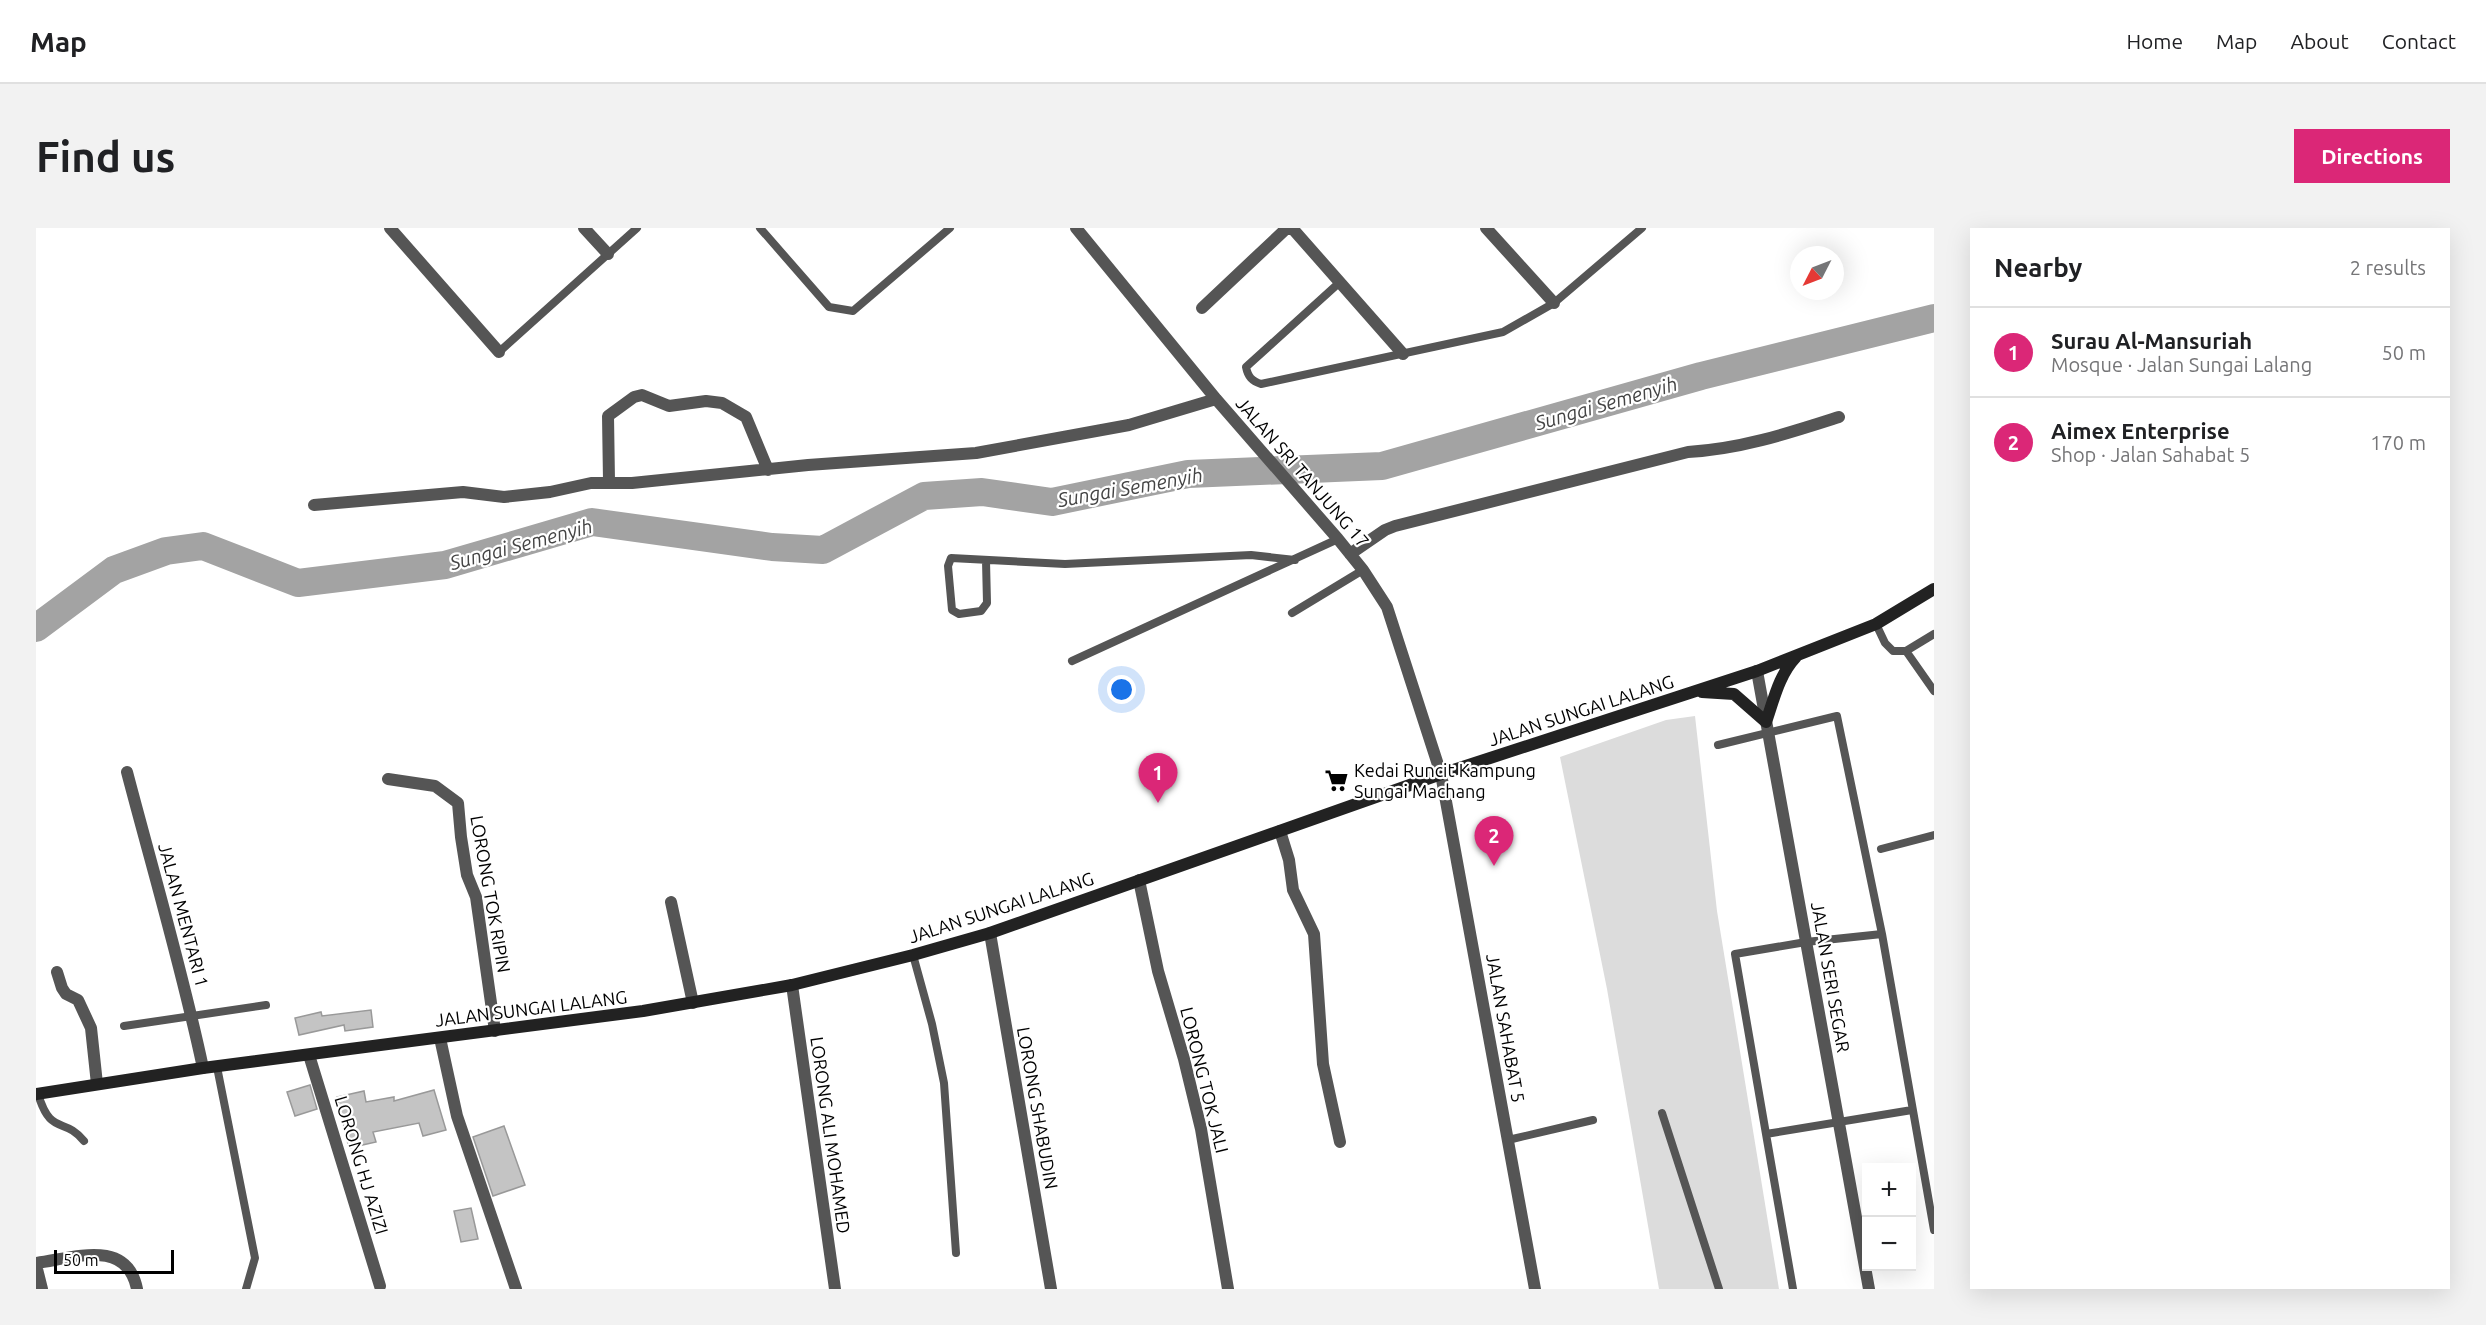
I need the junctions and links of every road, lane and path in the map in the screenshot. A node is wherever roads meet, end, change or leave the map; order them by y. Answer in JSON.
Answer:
{"nodes":[{"id":1,"x":390,"y":228,"type":"edge"},
{"id":2,"x":585,"y":228,"type":"edge"},
{"id":3,"x":637,"y":228,"type":"edge"},
{"id":4,"x":760,"y":228,"type":"edge"},
{"id":5,"x":950,"y":228,"type":"edge"},
{"id":6,"x":1076,"y":228,"type":"edge"},
{"id":7,"x":1486,"y":228,"type":"edge"},
{"id":8,"x":1642,"y":228,"type":"edge"},
{"id":9,"x":1294,"y":229,"type":"edge"},
{"id":10,"x":608,"y":254,"type":"junction"},
{"id":11,"x":1340,"y":282,"type":"junction"},
{"id":12,"x":1554,"y":303,"type":"junction"},
{"id":13,"x":1202,"y":308,"type":"dead end"},
{"id":14,"x":499,"y":352,"type":"joint"},
{"id":15,"x":1403,"y":354,"type":"junction"},
{"id":16,"x":1216,"y":399,"type":"junction"},
{"id":17,"x":1839,"y":417,"type":"dead end"},
{"id":18,"x":768,"y":470,"type":"junction"},
{"id":19,"x":609,"y":481,"type":"junction"},
{"id":20,"x":314,"y":506,"type":"dead end"},
{"id":21,"x":1338,"y":539,"type":"junction"},
{"id":22,"x":1350,"y":554,"type":"junction"},
{"id":23,"x":1295,"y":560,"type":"junction"},
{"id":24,"x":986,"y":561,"type":"junction"},
{"id":25,"x":1364,"y":570,"type":"junction"},
{"id":26,"x":1934,"y":589,"type":"edge"},
{"id":27,"x":1292,"y":612,"type":"dead end"},
{"id":28,"x":1876,"y":624,"type":"junction"},
{"id":29,"x":1934,"y":634,"type":"edge"},
{"id":30,"x":1906,"y":651,"type":"junction"},
{"id":31,"x":1799,"y":654,"type":"junction"},
{"id":32,"x":1072,"y":661,"type":"dead end"},
{"id":33,"x":1757,"y":671,"type":"junction"},
{"id":34,"x":1934,"y":691,"type":"edge"},
{"id":35,"x":1695,"y":692,"type":"junction"},
{"id":36,"x":1767,"y":727,"type":"junction"},
{"id":37,"x":1718,"y":745,"type":"dead end"},
{"id":38,"x":128,"y":772,"type":"dead end"},
{"id":39,"x":1441,"y":774,"type":"junction"},
{"id":40,"x":388,"y":779,"type":"dead end"},
{"id":41,"x":1280,"y":831,"type":"junction"},
{"id":42,"x":1934,"y":835,"type":"edge"},
{"id":43,"x":1881,"y":849,"type":"dead end"},
{"id":44,"x":1138,"y":880,"type":"junction"},
{"id":45,"x":671,"y":902,"type":"dead end"},
{"id":46,"x":990,"y":933,"type":"junction"},
{"id":47,"x":1882,"y":934,"type":"junction"},
{"id":48,"x":1806,"y":942,"type":"junction"},
{"id":49,"x":913,"y":955,"type":"junction"},
{"id":50,"x":57,"y":972,"type":"dead end"},
{"id":51,"x":792,"y":985,"type":"junction"},
{"id":52,"x":693,"y":1003,"type":"junction"},
{"id":53,"x":266,"y":1005,"type":"dead end"},
{"id":54,"x":192,"y":1016,"type":"junction"},
{"id":55,"x":123,"y":1026,"type":"dead end"},
{"id":56,"x":495,"y":1031,"type":"junction"},
{"id":57,"x":440,"y":1038,"type":"junction"},
{"id":58,"x":309,"y":1055,"type":"junction"},
{"id":59,"x":217,"y":1067,"type":"junction"},
{"id":60,"x":203,"y":1068,"type":"junction"},
{"id":61,"x":98,"y":1084,"type":"junction"},
{"id":62,"x":37,"y":1094,"type":"edge"},
{"id":63,"x":1912,"y":1110,"type":"junction"},
{"id":64,"x":1662,"y":1113,"type":"dead end"},
{"id":65,"x":1593,"y":1120,"type":"dead end"},
{"id":66,"x":1839,"y":1122,"type":"junction"},
{"id":67,"x":1766,"y":1134,"type":"junction"},
{"id":68,"x":1508,"y":1140,"type":"junction"},
{"id":69,"x":84,"y":1141,"type":"dead end"},
{"id":70,"x":1340,"y":1142,"type":"dead end"},
{"id":71,"x":1934,"y":1230,"type":"edge"},
{"id":72,"x":956,"y":1253,"type":"dead end"},
{"id":73,"x":36,"y":1264,"type":"edge"},
{"id":74,"x":380,"y":1286,"type":"dead end"},
{"id":75,"x":42,"y":1289,"type":"edge"},
{"id":76,"x":137,"y":1289,"type":"edge"},
{"id":77,"x":246,"y":1289,"type":"edge"},
{"id":78,"x":516,"y":1289,"type":"edge"},
{"id":79,"x":835,"y":1289,"type":"edge"},
{"id":80,"x":1050,"y":1289,"type":"edge"},
{"id":81,"x":1228,"y":1289,"type":"edge"},
{"id":82,"x":1535,"y":1289,"type":"edge"},
{"id":83,"x":1719,"y":1289,"type":"edge"},
{"id":84,"x":1793,"y":1289,"type":"edge"},
{"id":85,"x":1869,"y":1289,"type":"edge"}],
"edges":[{"from":1,"to":14,"type":"street"},
{"from":2,"to":10,"type":"street"},
{"from":3,"to":10,"type":"lane"},
{"from":4,"to":5,"type":"lane"},
{"from":6,"to":16,"type":"street","name":"JALAN SRI TANJUNG 17"},
{"from":7,"to":12,"type":"street"},
{"from":8,"to":12,"type":"lane"},
{"from":9,"to":11,"type":"street"},
{"from":9,"to":13,"type":"street"},
{"from":10,"to":14,"type":"lane"},
{"from":11,"to":15,"type":"street"},
{"from":11,"to":15,"type":"lane"},
{"from":12,"to":15,"type":"lane"},
{"from":16,"to":18,"type":"street"},
{"from":16,"to":21,"type":"street","name":"JALAN SRI TANJUNG 17"},
{"from":17,"to":22,"type":"street"},
{"from":18,"to":19,"type":"street"},
{"from":18,"to":19,"type":"street"},
{"from":19,"to":20,"type":"street"},
{"from":21,"to":22,"type":"street","name":"JALAN SRI TANJUNG 17"},
{"from":21,"to":23,"type":"lane"},
{"from":22,"to":25,"type":"street","name":"JALAN SRI TANJUNG 17"},
{"from":23,"to":24,"type":"lane"},
{"from":23,"to":32,"type":"lane"},
{"from":24,"to":24,"type":"lane"},
{"from":25,"to":27,"type":"lane"},
{"from":25,"to":39,"type":"street","name":"JALAN SRI TANJUNG 17"},
{"from":26,"to":28,"type":"street","name":"JALAN SUNGAI LALANG"},
{"from":28,"to":30,"type":"lane"},
{"from":28,"to":31,"type":"street","name":"JALAN SUNGAI LALANG"},
{"from":29,"to":30,"type":"lane"},
{"from":30,"to":34,"type":"lane"},
{"from":31,"to":33,"type":"street","name":"JALAN SUNGAI LALANG"},
{"from":31,"to":36,"type":"street"},
{"from":33,"to":35,"type":"street","name":"JALAN SUNGAI LALANG"},
{"from":33,"to":36,"type":"street","name":"JALAN SERI SEGAR"},
{"from":35,"to":36,"type":"street"},
{"from":35,"to":39,"type":"street","name":"JALAN SUNGAI LALANG"},
{"from":36,"to":37,"type":"lane"},
{"from":36,"to":47,"type":"lane"},
{"from":36,"to":48,"type":"street","name":"JALAN SERI SEGAR"},
{"from":38,"to":54,"type":"street","name":"JALAN MENTARI 1"},
{"from":39,"to":41,"type":"street","name":"JALAN SUNGAI LALANG"},
{"from":39,"to":68,"type":"street","name":"JALAN SAHABAT 5"},
{"from":40,"to":56,"type":"street","name":"LORONG TOK RIPIN"},
{"from":41,"to":44,"type":"street","name":"JALAN SUNGAI LALANG"},
{"from":41,"to":70,"type":"street"},
{"from":42,"to":43,"type":"lane"},
{"from":44,"to":46,"type":"street","name":"JALAN SUNGAI LALANG"},
{"from":44,"to":81,"type":"street","name":"LORONG TOK JALI"},
{"from":45,"to":52,"type":"street"},
{"from":46,"to":49,"type":"street","name":"JALAN SUNGAI LALANG"},
{"from":46,"to":80,"type":"street","name":"LORONG SHABUDIN"},
{"from":47,"to":48,"type":"lane"},
{"from":47,"to":63,"type":"lane"},
{"from":48,"to":66,"type":"street","name":"JALAN SERI SEGAR"},
{"from":48,"to":67,"type":"lane"},
{"from":49,"to":51,"type":"street","name":"JALAN SUNGAI LALANG"},
{"from":49,"to":72,"type":"lane"},
{"from":50,"to":61,"type":"street"},
{"from":51,"to":52,"type":"street","name":"JALAN SUNGAI LALANG"},
{"from":51,"to":79,"type":"street","name":"LORONG ALI MOHAMED"},
{"from":52,"to":56,"type":"street","name":"JALAN SUNGAI LALANG"},
{"from":53,"to":54,"type":"lane"},
{"from":54,"to":55,"type":"lane"},
{"from":54,"to":60,"type":"street","name":"JALAN MENTARI 1"},
{"from":56,"to":57,"type":"street","name":"JALAN SUNGAI LALANG"},
{"from":57,"to":58,"type":"street","name":"JALAN SUNGAI LALANG"},
{"from":57,"to":78,"type":"street"},
{"from":58,"to":59,"type":"street","name":"JALAN SUNGAI LALANG"},
{"from":58,"to":74,"type":"street","name":"LORONG HJ AZIZI"},
{"from":59,"to":60,"type":"street","name":"JALAN SUNGAI LALANG"},
{"from":59,"to":77,"type":"lane"},
{"from":60,"to":61,"type":"street","name":"JALAN SUNGAI LALANG"},
{"from":61,"to":62,"type":"street","name":"JALAN SUNGAI LALANG"},
{"from":62,"to":69,"type":"lane"},
{"from":63,"to":66,"type":"lane"},
{"from":63,"to":71,"type":"lane"},
{"from":64,"to":83,"type":"lane"},
{"from":65,"to":68,"type":"lane"},
{"from":66,"to":67,"type":"lane"},
{"from":66,"to":85,"type":"street","name":"JALAN SERI SEGAR"},
{"from":67,"to":84,"type":"lane"},
{"from":68,"to":82,"type":"street","name":"JALAN SAHABAT 5"},
{"from":73,"to":75,"type":"street"},
{"from":73,"to":76,"type":"street"}]}
